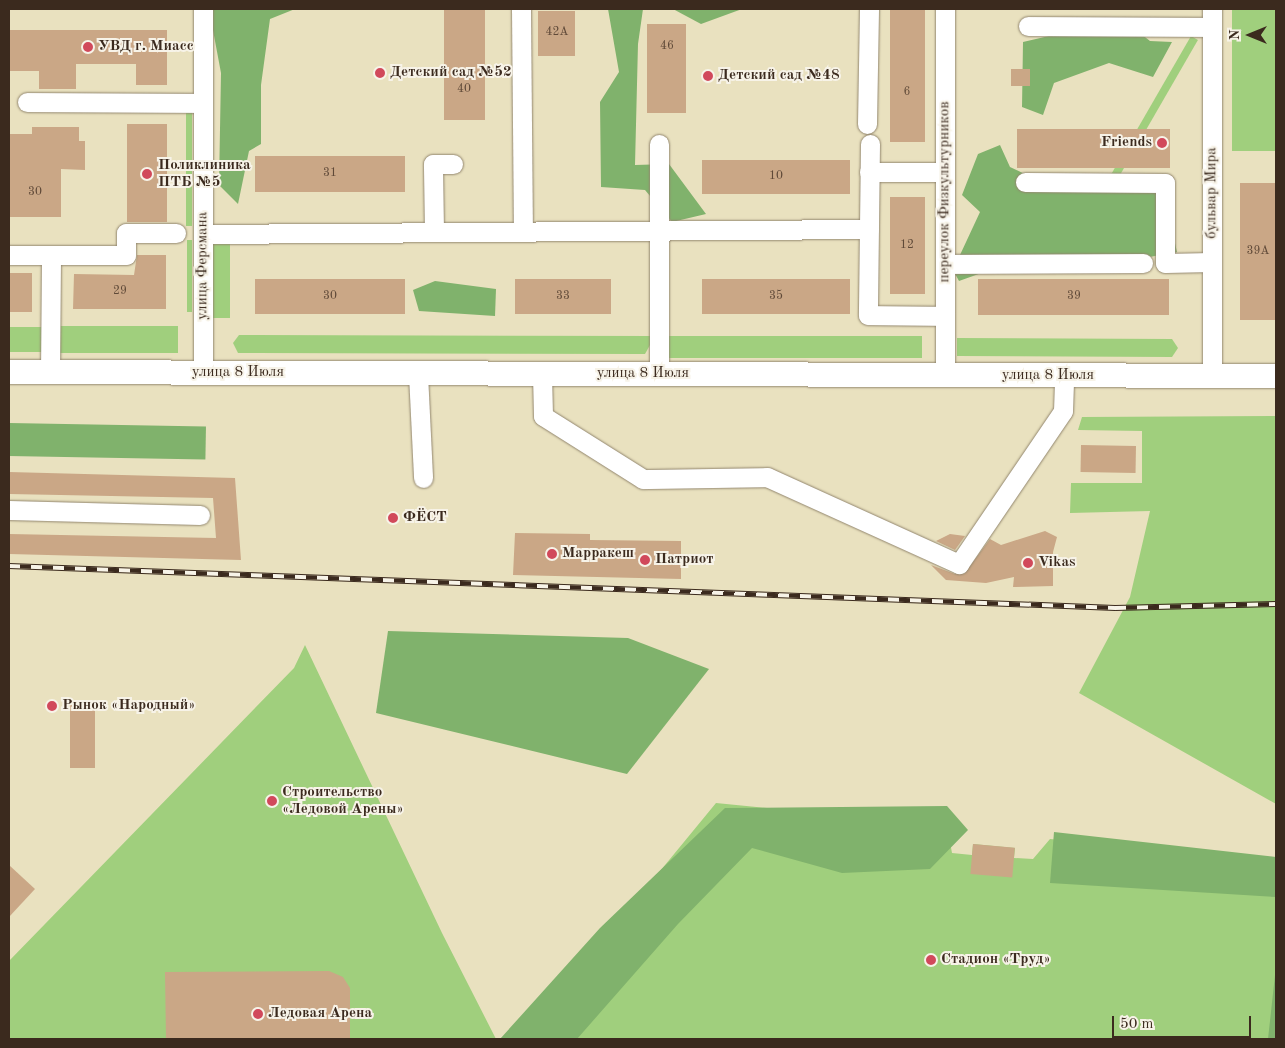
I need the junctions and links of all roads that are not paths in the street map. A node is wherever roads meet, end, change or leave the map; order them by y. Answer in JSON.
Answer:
{"nodes":[{"id":1,"x":203,"y":9,"type":"edge"},
{"id":2,"x":521,"y":9,"type":"edge"},
{"id":3,"x":869,"y":9,"type":"edge"},
{"id":4,"x":945,"y":9,"type":"edge"},
{"id":5,"x":1212,"y":18,"type":"edge"},
{"id":6,"x":1028,"y":26,"type":"dead end"},
{"id":7,"x":27,"y":102,"type":"dead end"},
{"id":8,"x":203,"y":103,"type":"junction"},
{"id":9,"x":867,"y":124,"type":"dead end"},
{"id":10,"x":660,"y":144,"type":"dead end"},
{"id":11,"x":870,"y":144,"type":"dead end"},
{"id":12,"x":453,"y":164,"type":"dead end"},
{"id":13,"x":869,"y":172,"type":"junction"},
{"id":14,"x":945,"y":172,"type":"junction"},
{"id":15,"x":1025,"y":182,"type":"dead end"},
{"id":16,"x":869,"y":229,"type":"junction"},
{"id":17,"x":659,"y":230,"type":"junction"},
{"id":18,"x":434,"y":232,"type":"junction"},
{"id":19,"x":523,"y":232,"type":"junction"},
{"id":20,"x":176,"y":233,"type":"dead end"},
{"id":21,"x":203,"y":234,"type":"junction"},
{"id":22,"x":9,"y":255,"type":"edge"},
{"id":23,"x":51,"y":255,"type":"junction"},
{"id":24,"x":1212,"y":262,"type":"junction"},
{"id":25,"x":1142,"y":263,"type":"dead end"},
{"id":26,"x":945,"y":264,"type":"junction"},
{"id":27,"x":945,"y":316,"type":"junction"},
{"id":28,"x":9,"y":372,"type":"edge"},
{"id":29,"x":50,"y":373,"type":"junction"},
{"id":30,"x":203,"y":373,"type":"junction"},
{"id":31,"x":418,"y":374,"type":"junction"},
{"id":32,"x":542,"y":374,"type":"junction"},
{"id":33,"x":659,"y":374,"type":"junction"},
{"id":34,"x":945,"y":375,"type":"junction"},
{"id":35,"x":1064,"y":375,"type":"junction"},
{"id":36,"x":1212,"y":376,"type":"junction"},
{"id":37,"x":1276,"y":376,"type":"edge"},
{"id":38,"x":423,"y":478,"type":"dead end"},
{"id":39,"x":9,"y":510,"type":"edge"},
{"id":40,"x":200,"y":515,"type":"dead end"}],
"edges":[{"from":1,"to":8,"type":"street","name":"улица Ферсмана"},
{"from":2,"to":19,"type":"street"},
{"from":3,"to":9,"type":"street"},
{"from":4,"to":14,"type":"street","name":"переулок Физкультурников"},
{"from":5,"to":6,"type":"street"},
{"from":5,"to":24,"type":"street","name":"бульвар Мира"},
{"from":7,"to":8,"type":"street"},
{"from":8,"to":21,"type":"street","name":"улица Ферсмана"},
{"from":10,"to":17,"type":"street"},
{"from":11,"to":13,"type":"street"},
{"from":12,"to":18,"type":"street"},
{"from":13,"to":14,"type":"street"},
{"from":13,"to":16,"type":"street"},
{"from":14,"to":26,"type":"street","name":"переулок Физкультурников"},
{"from":15,"to":24,"type":"street"},
{"from":16,"to":17,"type":"street"},
{"from":16,"to":27,"type":"street"},
{"from":17,"to":19,"type":"street"},
{"from":17,"to":33,"type":"street"},
{"from":18,"to":19,"type":"street"},
{"from":18,"to":21,"type":"street"},
{"from":20,"to":23,"type":"street"},
{"from":21,"to":30,"type":"street","name":"улица Ферсмана"},
{"from":22,"to":23,"type":"street"},
{"from":23,"to":29,"type":"street"},
{"from":24,"to":36,"type":"street","name":"бульвар Мира"},
{"from":25,"to":26,"type":"street"},
{"from":26,"to":27,"type":"street","name":"переулок Физкультурников"},
{"from":27,"to":34,"type":"street","name":"переулок Физкультурников"},
{"from":28,"to":29,"type":"main road","name":"улица 8 Июля"},
{"from":29,"to":30,"type":"main road","name":"улица 8 Июля"},
{"from":30,"to":31,"type":"main road","name":"улица 8 Июля"},
{"from":31,"to":32,"type":"main road","name":"улица 8 Июля"},
{"from":31,"to":38,"type":"street"},
{"from":32,"to":33,"type":"main road","name":"улица 8 Июля"},
{"from":32,"to":35,"type":"street"},
{"from":33,"to":34,"type":"main road","name":"улица 8 Июля"},
{"from":34,"to":35,"type":"main road","name":"улица 8 Июля"},
{"from":35,"to":36,"type":"main road","name":"улица 8 Июля"},
{"from":36,"to":37,"type":"main road","name":"улица 8 Июля"},
{"from":39,"to":40,"type":"street"}]}
